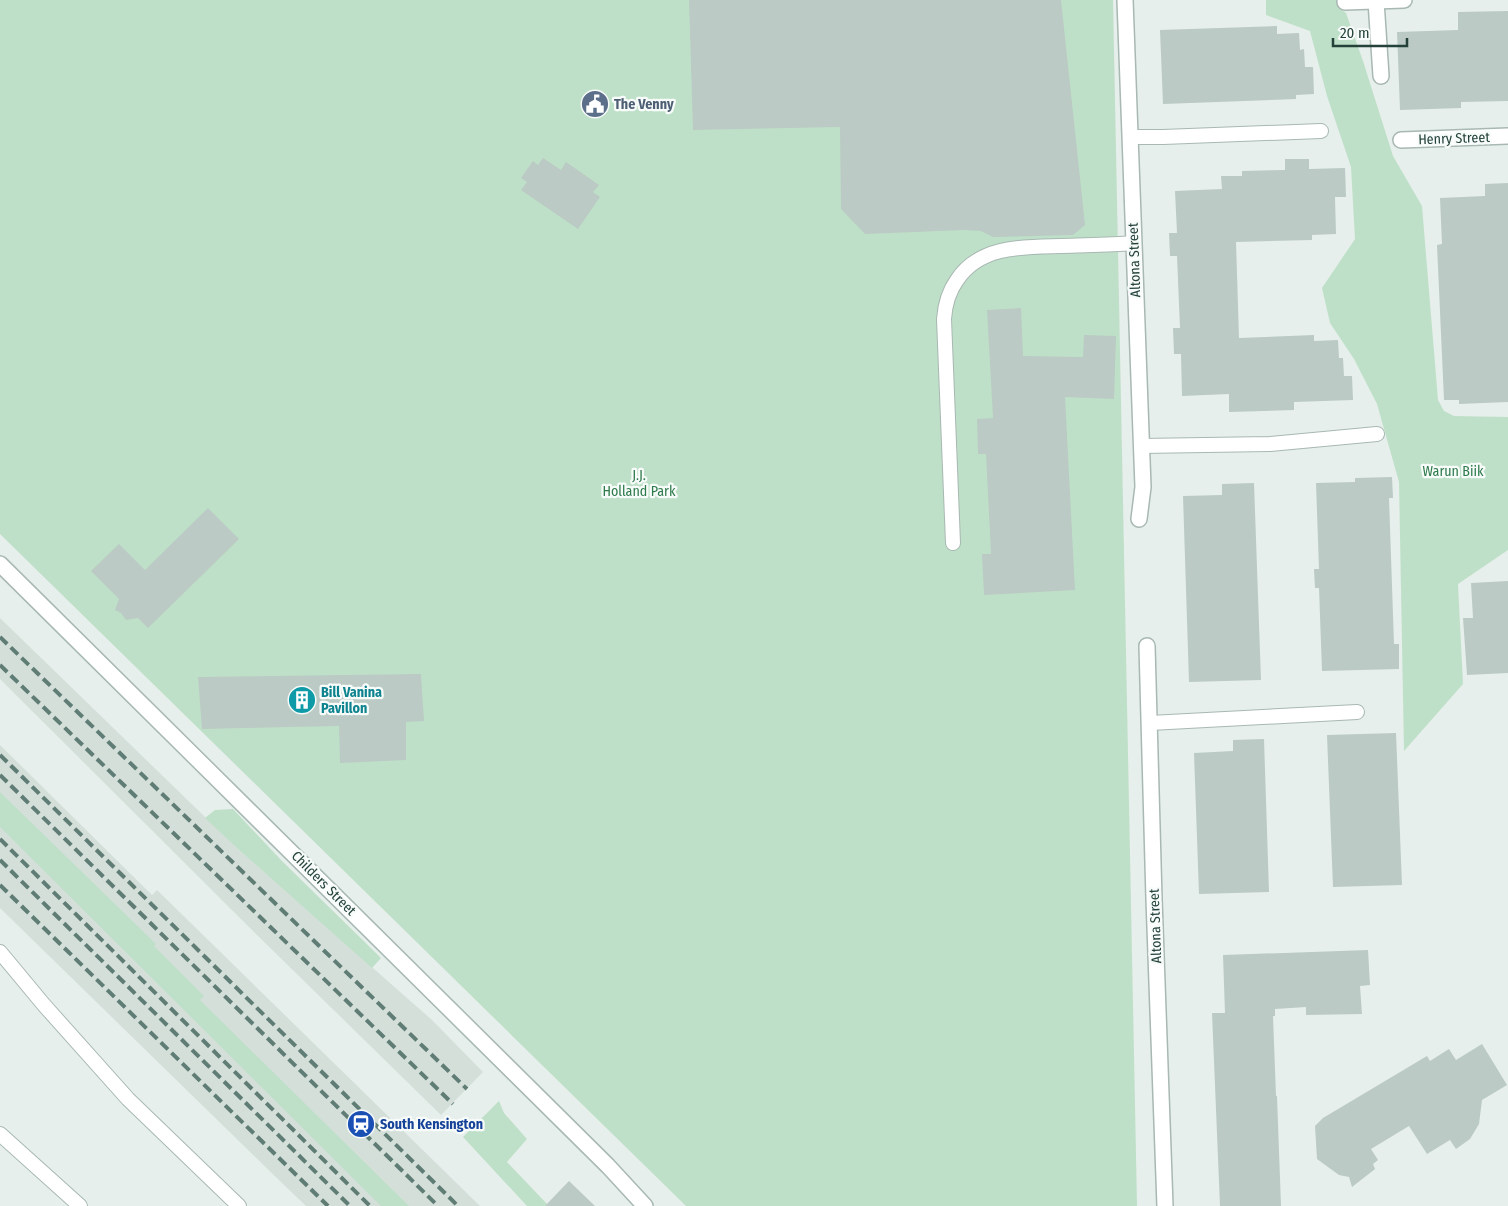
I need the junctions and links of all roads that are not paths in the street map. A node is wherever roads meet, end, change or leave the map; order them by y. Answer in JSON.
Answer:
{"nodes":[{"id":1,"x":1125,"y":0,"type":"edge"},
{"id":2,"x":1404,"y":0,"type":"edge"},
{"id":3,"x":1376,"y":1,"type":"edge"},
{"id":4,"x":1345,"y":2,"type":"dead end"},
{"id":5,"x":1381,"y":76,"type":"dead end"},
{"id":6,"x":1321,"y":131,"type":"dead end"},
{"id":7,"x":1508,"y":136,"type":"edge"},
{"id":8,"x":1130,"y":138,"type":"junction"},
{"id":9,"x":1401,"y":140,"type":"dead end"},
{"id":10,"x":1133,"y":243,"type":"junction"},
{"id":11,"x":1377,"y":434,"type":"dead end"},
{"id":12,"x":1141,"y":446,"type":"junction"},
{"id":13,"x":1139,"y":519,"type":"dead end"},
{"id":14,"x":953,"y":543,"type":"dead end"},
{"id":15,"x":0,"y":564,"type":"edge"},
{"id":16,"x":1147,"y":646,"type":"dead end"},
{"id":17,"x":1357,"y":712,"type":"dead end"},
{"id":18,"x":1150,"y":723,"type":"junction"},
{"id":19,"x":0,"y":952,"type":"edge"},
{"id":20,"x":0,"y":1134,"type":"edge"},
{"id":21,"x":80,"y":1206,"type":"edge"},
{"id":22,"x":239,"y":1206,"type":"edge"},
{"id":23,"x":645,"y":1206,"type":"edge"},
{"id":24,"x":1165,"y":1206,"type":"edge"}],
"edges":[{"from":1,"to":8,"type":"street","name":"Altona Street"},
{"from":2,"to":3,"type":"street"},
{"from":3,"to":4,"type":"street"},
{"from":3,"to":5,"type":"street"},
{"from":6,"to":8,"type":"lane"},
{"from":7,"to":9,"type":"street","name":"Henry Street"},
{"from":8,"to":10,"type":"street","name":"Altona Street"},
{"from":10,"to":12,"type":"street","name":"Altona Street"},
{"from":10,"to":14,"type":"lane"},
{"from":11,"to":12,"type":"lane"},
{"from":12,"to":13,"type":"street","name":"Altona Street"},
{"from":15,"to":23,"type":"street","name":"Childers Street"},
{"from":16,"to":18,"type":"street","name":"Altona Street"},
{"from":17,"to":18,"type":"lane"},
{"from":18,"to":24,"type":"street","name":"Altona Street"},
{"from":19,"to":22,"type":"lane"},
{"from":20,"to":21,"type":"lane"}]}
